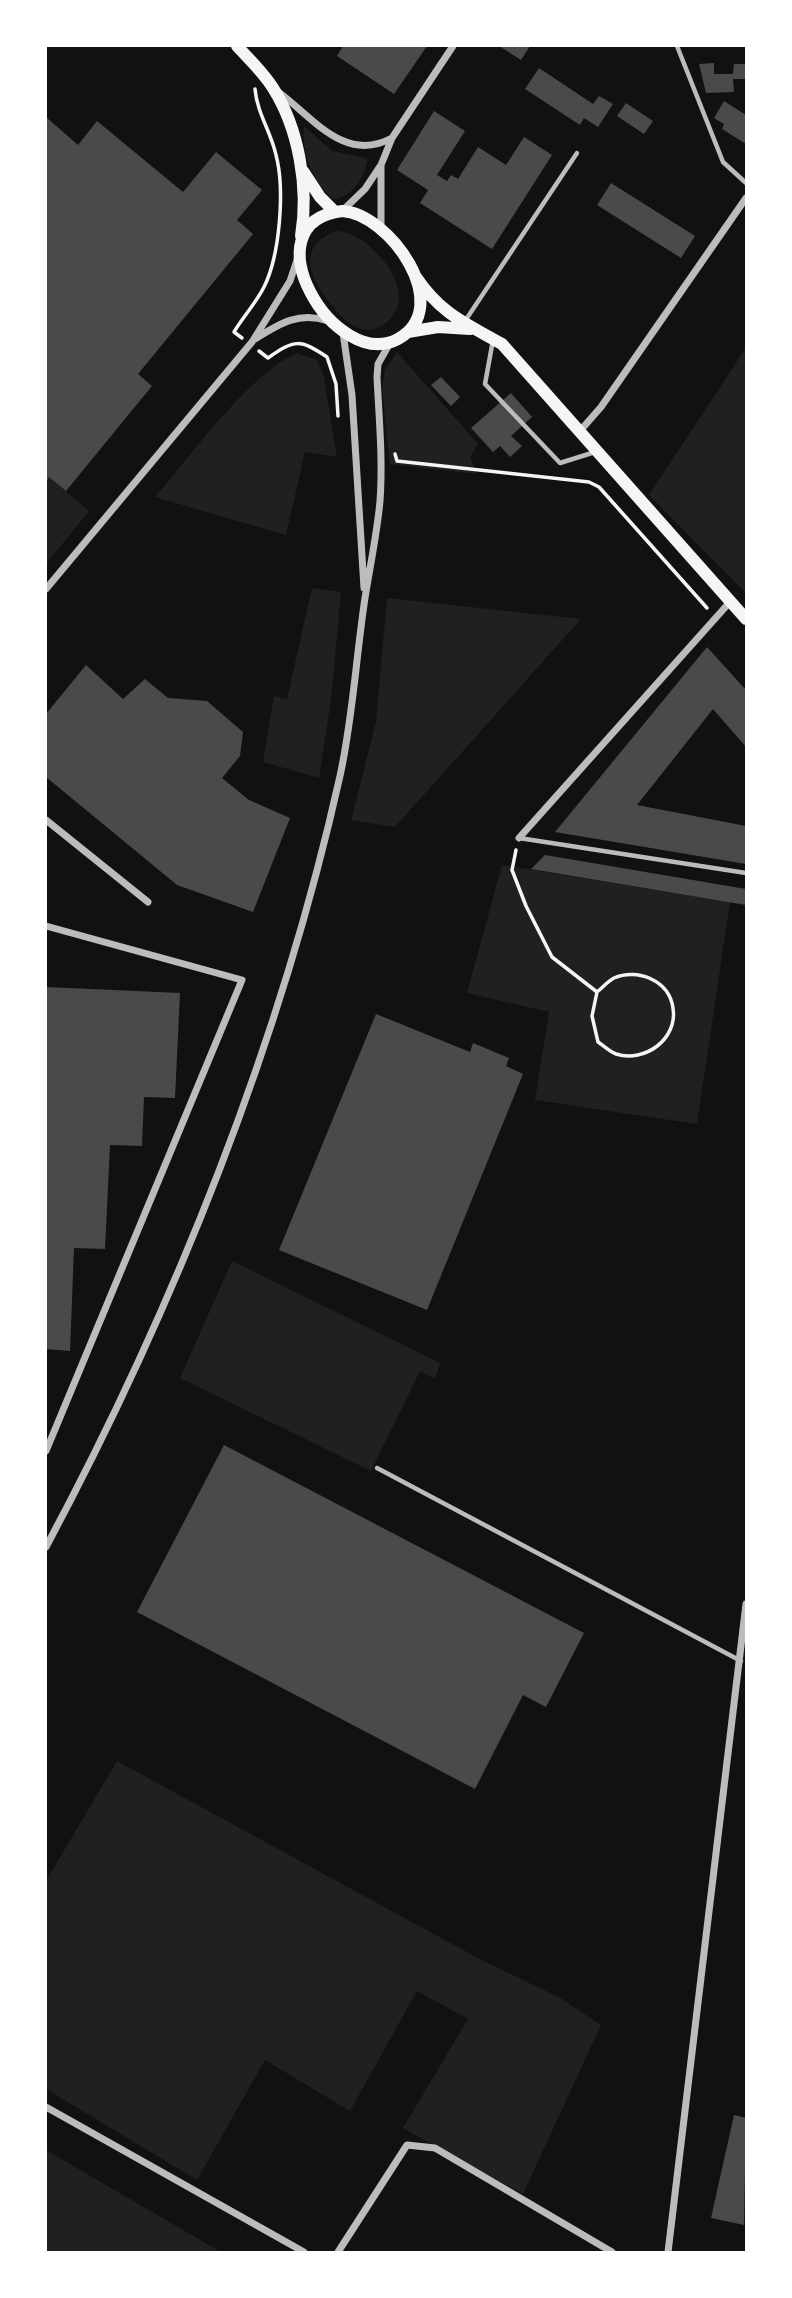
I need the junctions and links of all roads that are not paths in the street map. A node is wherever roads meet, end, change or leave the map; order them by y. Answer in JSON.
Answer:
{"nodes":[{"id":1,"x":237,"y":46,"type":"edge"},
{"id":2,"x":453,"y":46,"type":"edge"},
{"id":3,"x":677,"y":46,"type":"edge"},
{"id":4,"x":273,"y":87,"type":"junction"},
{"id":5,"x":392,"y":138,"type":"junction"},
{"id":6,"x":578,"y":153,"type":"dead end"},
{"id":7,"x":381,"y":166,"type":"junction"},
{"id":8,"x":301,"y":168,"type":"junction"},
{"id":9,"x":747,"y":183,"type":"edge"},
{"id":10,"x":747,"y":198,"type":"edge"},
{"id":11,"x":339,"y":212,"type":"junction"},
{"id":12,"x":381,"y":230,"type":"junction"},
{"id":13,"x":300,"y":242,"type":"junction"},
{"id":14,"x":298,"y":256,"type":"junction"},
{"id":15,"x":416,"y":277,"type":"junction"},
{"id":16,"x":332,"y":322,"type":"junction"},
{"id":17,"x":465,"y":327,"type":"junction"},
{"id":18,"x":408,"y":332,"type":"junction"},
{"id":19,"x":343,"y":333,"type":"junction"},
{"id":20,"x":493,"y":339,"type":"junction"},
{"id":21,"x":390,"y":342,"type":"junction"},
{"id":22,"x":251,"y":343,"type":"junction"},
{"id":23,"x":580,"y":431,"type":"junction"},
{"id":24,"x":598,"y":452,"type":"junction"},
{"id":25,"x":46,"y":589,"type":"edge"},
{"id":26,"x":365,"y":599,"type":"junction"},
{"id":27,"x":729,"y":603,"type":"junction"},
{"id":28,"x":747,"y":619,"type":"edge"},
{"id":29,"x":46,"y":820,"type":"edge"},
{"id":30,"x":519,"y":838,"type":"joint"},
{"id":31,"x":747,"y":873,"type":"edge"},
{"id":32,"x":148,"y":902,"type":"dead end"},
{"id":33,"x":46,"y":926,"type":"edge"},
{"id":34,"x":46,"y":1451,"type":"edge"},
{"id":35,"x":377,"y":1468,"type":"dead end"},
{"id":36,"x":46,"y":1545,"type":"edge"},
{"id":37,"x":747,"y":1604,"type":"edge"},
{"id":38,"x":741,"y":1661,"type":"junction"},
{"id":39,"x":46,"y":2107,"type":"edge"},
{"id":40,"x":303,"y":2252,"type":"edge"},
{"id":41,"x":338,"y":2252,"type":"edge"},
{"id":42,"x":612,"y":2252,"type":"edge"},
{"id":43,"x":668,"y":2252,"type":"edge"}],
"edges":[{"from":1,"to":4,"type":"main road"},
{"from":2,"to":5,"type":"street"},
{"from":3,"to":9,"type":"lane"},
{"from":4,"to":5,"type":"street"},
{"from":4,"to":8,"type":"main road"},
{"from":5,"to":7,"type":"street"},
{"from":6,"to":17,"type":"lane"},
{"from":7,"to":11,"type":"street"},
{"from":7,"to":12,"type":"street"},
{"from":8,"to":11,"type":"main road"},
{"from":8,"to":13,"type":"main road"},
{"from":10,"to":23,"type":"street"},
{"from":11,"to":12,"type":"main road"},
{"from":11,"to":13,"type":"main road"},
{"from":12,"to":15,"type":"main road"},
{"from":13,"to":14,"type":"main road"},
{"from":14,"to":16,"type":"main road"},
{"from":14,"to":22,"type":"street"},
{"from":15,"to":17,"type":"main road"},
{"from":15,"to":18,"type":"main road"},
{"from":16,"to":19,"type":"main road"},
{"from":16,"to":22,"type":"street"},
{"from":17,"to":18,"type":"main road"},
{"from":17,"to":20,"type":"main road"},
{"from":18,"to":21,"type":"main road"},
{"from":19,"to":21,"type":"main road"},
{"from":19,"to":26,"type":"street"},
{"from":20,"to":23,"type":"main road"},
{"from":20,"to":24,"type":"lane"},
{"from":21,"to":26,"type":"street"},
{"from":22,"to":25,"type":"street"},
{"from":23,"to":24,"type":"main road"},
{"from":24,"to":27,"type":"main road"},
{"from":26,"to":36,"type":"street"},
{"from":27,"to":28,"type":"main road"},
{"from":27,"to":30,"type":"street"},
{"from":29,"to":32,"type":"street"},
{"from":30,"to":31,"type":"lane"},
{"from":33,"to":34,"type":"street"},
{"from":35,"to":38,"type":"lane"},
{"from":37,"to":38,"type":"street"},
{"from":38,"to":43,"type":"street"},
{"from":39,"to":40,"type":"street"},
{"from":41,"to":42,"type":"street"}]}
